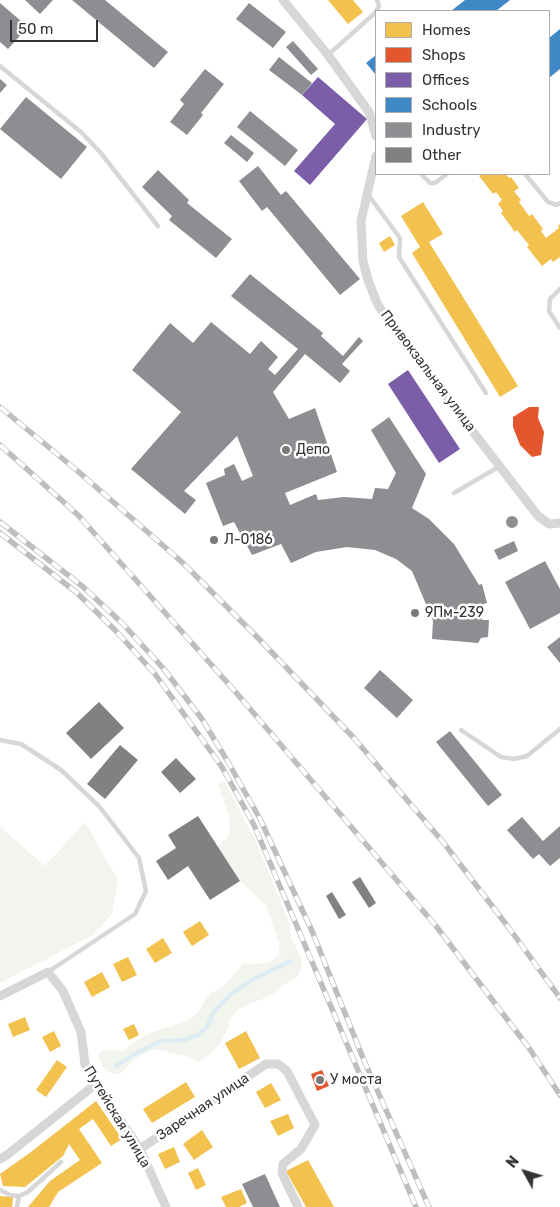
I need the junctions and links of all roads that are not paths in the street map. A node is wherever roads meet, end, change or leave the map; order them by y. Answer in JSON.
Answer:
{"nodes":[{"id":1,"x":283,"y":0,"type":"edge"},
{"id":2,"x":375,"y":13,"type":"edge"},
{"id":3,"x":328,"y":55,"type":"junction"},
{"id":4,"x":0,"y":66,"type":"edge"},
{"id":5,"x":369,"y":112,"type":"junction"},
{"id":6,"x":375,"y":120,"type":"edge"},
{"id":7,"x":375,"y":133,"type":"edge"},
{"id":8,"x":375,"y":160,"type":"edge"},
{"id":9,"x":422,"y":175,"type":"edge"},
{"id":10,"x":446,"y":175,"type":"edge"},
{"id":11,"x":526,"y":175,"type":"edge"},
{"id":12,"x":367,"y":192,"type":"junction"},
{"id":13,"x":560,"y":203,"type":"edge"},
{"id":14,"x":158,"y":226,"type":"dead end"},
{"id":15,"x":560,"y":289,"type":"edge"},
{"id":16,"x":560,"y":328,"type":"edge"},
{"id":17,"x":486,"y":393,"type":"dead end"},
{"id":18,"x":500,"y":466,"type":"junction"},
{"id":19,"x":454,"y":493,"type":"dead end"},
{"id":20,"x":560,"y":523,"type":"edge"},
{"id":21,"x":560,"y":729,"type":"edge"},
{"id":22,"x":460,"y":730,"type":"dead end"},
{"id":23,"x":0,"y":740,"type":"edge"},
{"id":24,"x":48,"y":972,"type":"junction"},
{"id":25,"x":0,"y":996,"type":"edge"},
{"id":26,"x":96,"y":1084,"type":"junction"},
{"id":27,"x":140,"y":1149,"type":"junction"},
{"id":28,"x":0,"y":1159,"type":"edge"},
{"id":29,"x":61,"y":1162,"type":"dead end"},
{"id":30,"x":0,"y":1190,"type":"edge"},
{"id":31,"x":18,"y":1196,"type":"junction"},
{"id":32,"x":17,"y":1207,"type":"edge"},
{"id":33,"x":166,"y":1207,"type":"edge"},
{"id":34,"x":298,"y":1207,"type":"edge"}],
"edges":[{"from":1,"to":3,"type":"street"},
{"from":2,"to":3,"type":"lane"},
{"from":3,"to":5,"type":"street"},
{"from":4,"to":14,"type":"lane"},
{"from":5,"to":6,"type":"lane"},
{"from":5,"to":7,"type":"street"},
{"from":8,"to":12,"type":"street","name":"Привокзальная улица"},
{"from":9,"to":10,"type":"lane"},
{"from":11,"to":13,"type":"lane"},
{"from":12,"to":17,"type":"lane"},
{"from":12,"to":18,"type":"street","name":"Привокзальная улица"},
{"from":15,"to":16,"type":"lane"},
{"from":18,"to":19,"type":"lane"},
{"from":18,"to":20,"type":"street","name":"Привокзальная улица"},
{"from":21,"to":22,"type":"lane"},
{"from":23,"to":24,"type":"lane"},
{"from":24,"to":25,"type":"street"},
{"from":24,"to":26,"type":"street","name":"Путейская улица"},
{"from":26,"to":27,"type":"street","name":"Путейская улица"},
{"from":26,"to":28,"type":"street"},
{"from":27,"to":33,"type":"street","name":"Путейская улица"},
{"from":27,"to":34,"type":"street","name":"Заречная улица"},
{"from":29,"to":31,"type":"lane"},
{"from":30,"to":31,"type":"lane"},
{"from":31,"to":32,"type":"lane"}]}
